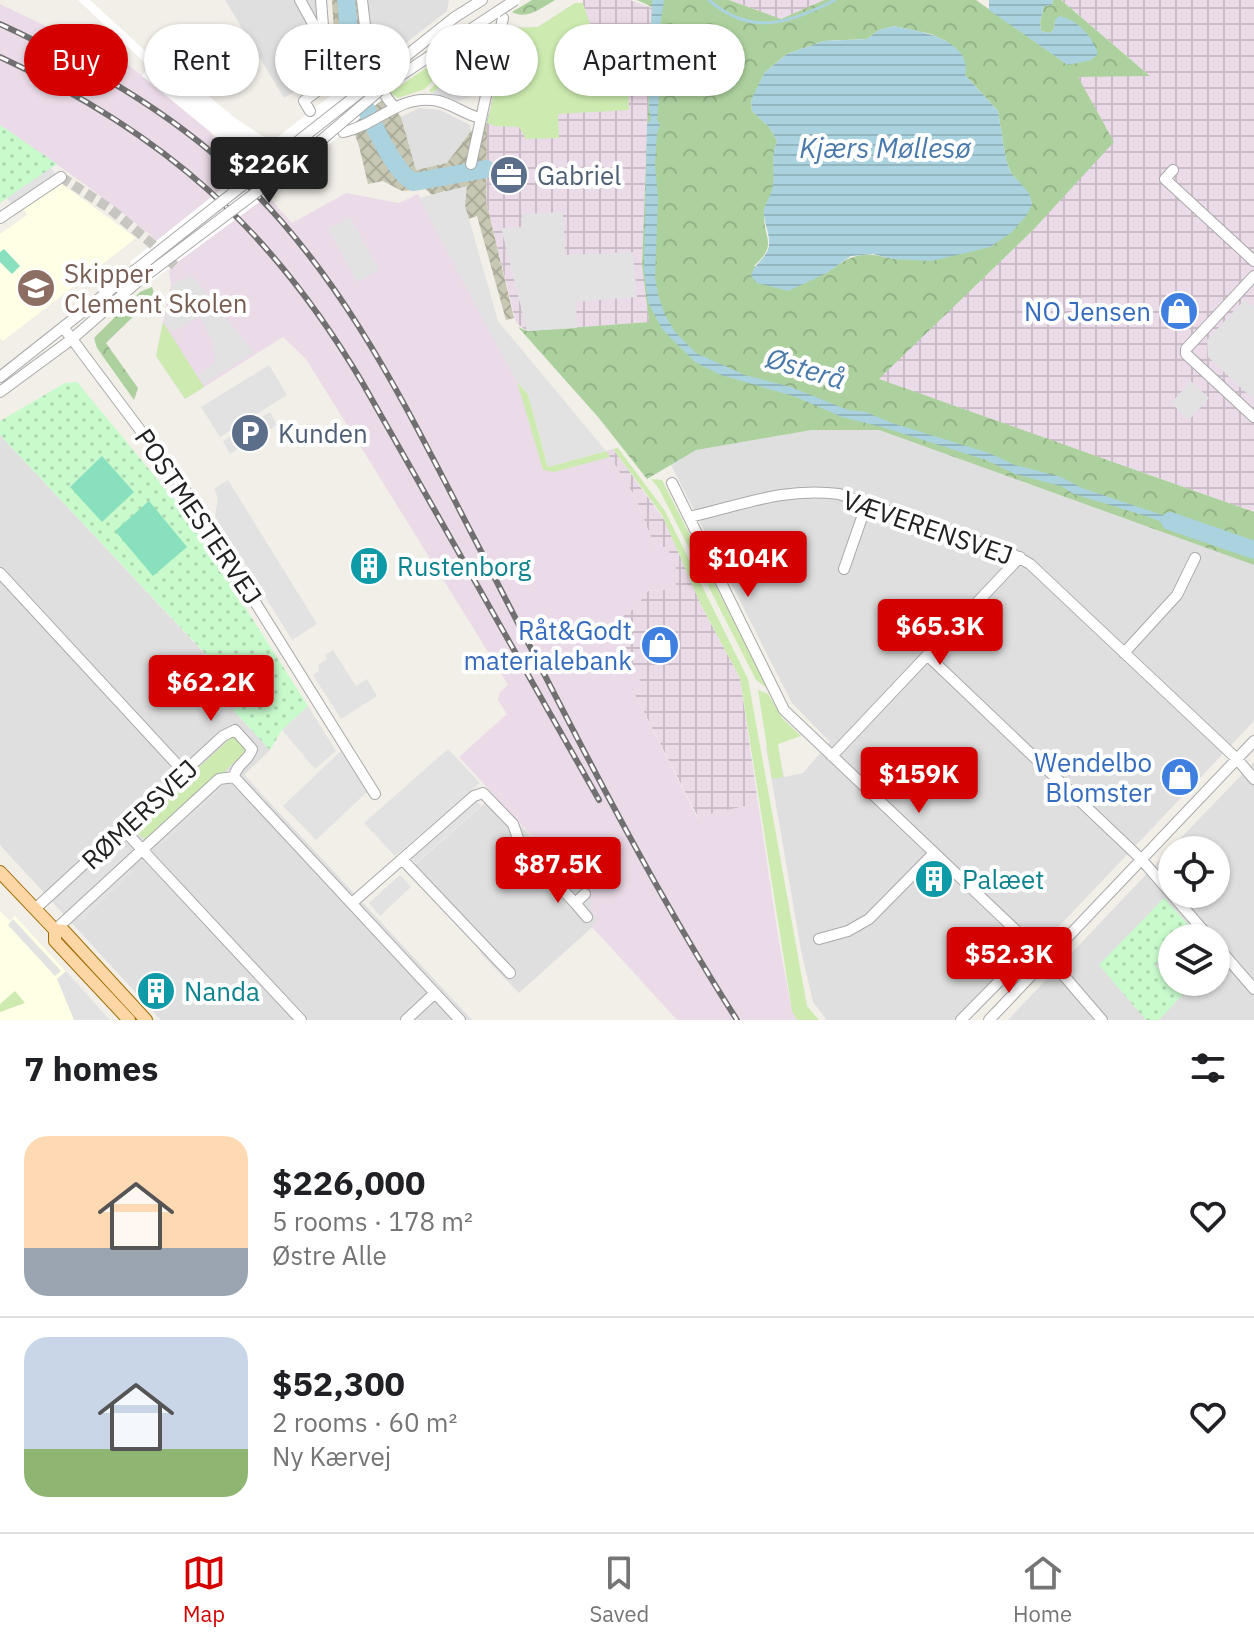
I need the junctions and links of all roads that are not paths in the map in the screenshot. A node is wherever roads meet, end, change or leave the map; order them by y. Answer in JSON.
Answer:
{"nodes":[{"id":1,"x":300,"y":0,"type":"edge"},
{"id":2,"x":321,"y":0,"type":"edge"},
{"id":3,"x":362,"y":0,"type":"edge"},
{"id":4,"x":482,"y":0,"type":"edge"},
{"id":5,"x":515,"y":0,"type":"edge"},
{"id":6,"x":469,"y":3,"type":"edge"},
{"id":7,"x":500,"y":15,"type":"junction"},
{"id":8,"x":480,"y":22,"type":"junction"},
{"id":9,"x":313,"y":24,"type":"edge"},
{"id":10,"x":323,"y":24,"type":"edge"},
{"id":11,"x":410,"y":56,"type":"edge"},
{"id":12,"x":410,"y":64,"type":"edge"},
{"id":13,"x":311,"y":96,"type":"edge"},
{"id":14,"x":365,"y":96,"type":"edge"},
{"id":15,"x":395,"y":108,"type":"junction"},
{"id":16,"x":310,"y":111,"type":"dead end"},
{"id":17,"x":480,"y":118,"type":"junction"},
{"id":18,"x":343,"y":132,"type":"dead end"},
{"id":19,"x":471,"y":164,"type":"dead end"},
{"id":20,"x":1173,"y":170,"type":"dead end"},
{"id":21,"x":61,"y":177,"type":"dead end"},
{"id":22,"x":0,"y":218,"type":"edge"},
{"id":23,"x":1254,"y":261,"type":"edge"},
{"id":24,"x":1254,"y":276,"type":"edge"},
{"id":25,"x":132,"y":279,"type":"junction"},
{"id":26,"x":63,"y":327,"type":"junction"},
{"id":27,"x":72,"y":339,"type":"junction"},
{"id":28,"x":0,"y":377,"type":"edge"},
{"id":29,"x":0,"y":392,"type":"edge"},
{"id":30,"x":1254,"y":417,"type":"edge"},
{"id":31,"x":672,"y":483,"type":"dead end"},
{"id":32,"x":867,"y":503,"type":"junction"},
{"id":33,"x":689,"y":517,"type":"junction"},
{"id":34,"x":1020,"y":557,"type":"junction"},
{"id":35,"x":1195,"y":558,"type":"dead end"},
{"id":36,"x":844,"y":569,"type":"dead end"},
{"id":37,"x":0,"y":573,"type":"edge"},
{"id":38,"x":1124,"y":653,"type":"junction"},
{"id":39,"x":928,"y":656,"type":"junction"},
{"id":40,"x":1254,"y":741,"type":"edge"},
{"id":41,"x":832,"y":756,"type":"junction"},
{"id":42,"x":1237,"y":759,"type":"junction"},
{"id":43,"x":184,"y":772,"type":"junction"},
{"id":44,"x":234,"y":777,"type":"junction"},
{"id":45,"x":1254,"y":779,"type":"edge"},
{"id":46,"x":375,"y":794,"type":"dead end"},
{"id":47,"x":123,"y":829,"type":"junction"},
{"id":48,"x":142,"y":850,"type":"junction"},
{"id":49,"x":934,"y":853,"type":"junction"},
{"id":50,"x":402,"y":859,"type":"junction"},
{"id":51,"x":1141,"y":859,"type":"junction"},
{"id":52,"x":0,"y":872,"type":"edge"},
{"id":53,"x":585,"y":894,"type":"dead end"},
{"id":54,"x":352,"y":903,"type":"junction"},
{"id":55,"x":575,"y":903,"type":"junction"},
{"id":56,"x":35,"y":909,"type":"junction"},
{"id":57,"x":587,"y":917,"type":"dead end"},
{"id":58,"x":1198,"y":924,"type":"edge"},
{"id":59,"x":55,"y":930,"type":"junction"},
{"id":60,"x":819,"y":939,"type":"dead end"},
{"id":61,"x":1033,"y":947,"type":"junction"},
{"id":62,"x":1046,"y":960,"type":"junction"},
{"id":63,"x":1230,"y":961,"type":"edge"},
{"id":64,"x":510,"y":973,"type":"dead end"},
{"id":65,"x":1254,"y":989,"type":"edge"},
{"id":66,"x":435,"y":993,"type":"junction"},
{"id":67,"x":129,"y":1020,"type":"edge"},
{"id":68,"x":146,"y":1020,"type":"edge"},
{"id":69,"x":301,"y":1020,"type":"edge"},
{"id":70,"x":406,"y":1020,"type":"edge"},
{"id":71,"x":460,"y":1020,"type":"edge"},
{"id":72,"x":961,"y":1020,"type":"edge"},
{"id":73,"x":989,"y":1020,"type":"edge"},
{"id":74,"x":1102,"y":1020,"type":"edge"}],
"edges":[{"from":1,"to":9,"type":"street"},
{"from":2,"to":10,"type":"street"},
{"from":3,"to":15,"type":"street"},
{"from":4,"to":6,"type":"street"},
{"from":5,"to":7,"type":"street","bridge":true},
{"from":6,"to":8,"type":"street"},
{"from":6,"to":11,"type":"street"},
{"from":7,"to":8,"type":"street"},
{"from":7,"to":17,"type":"street"},
{"from":8,"to":12,"type":"street"},
{"from":13,"to":16,"type":"street"},
{"from":14,"to":25,"type":"street","bridge":true},
{"from":15,"to":17,"type":"street"},
{"from":15,"to":18,"type":"street"},
{"from":17,"to":19,"type":"street"},
{"from":20,"to":23,"type":"street"},
{"from":21,"to":22,"type":"street"},
{"from":24,"to":30,"type":"street"},
{"from":25,"to":26,"type":"street"},
{"from":25,"to":27,"type":"street"},
{"from":26,"to":27,"type":"street","name":"POSTMESTERVEJ"},
{"from":26,"to":28,"type":"street"},
{"from":27,"to":29,"type":"street"},
{"from":27,"to":46,"type":"street","name":"POSTMESTERVEJ"},
{"from":31,"to":33,"type":"street"},
{"from":32,"to":33,"type":"street","name":"VÆVERENSVEJ"},
{"from":32,"to":34,"type":"street","name":"VÆVERENSVEJ"},
{"from":32,"to":36,"type":"street"},
{"from":33,"to":41,"type":"street"},
{"from":34,"to":38,"type":"street","name":"VÆVERENSVEJ"},
{"from":34,"to":39,"type":"street"},
{"from":35,"to":38,"type":"street"},
{"from":37,"to":43,"type":"street"},
{"from":38,"to":42,"type":"street","name":"VÆVERENSVEJ"},
{"from":39,"to":41,"type":"street"},
{"from":39,"to":51,"type":"street"},
{"from":40,"to":42,"type":"street"},
{"from":41,"to":49,"type":"street"},
{"from":42,"to":45,"type":"street","name":"VÆVERENSVEJ"},
{"from":42,"to":51,"type":"street"},
{"from":43,"to":44,"type":"street","name":"RØMERSVEJ"},
{"from":43,"to":47,"type":"street","name":"RØMERSVEJ"},
{"from":44,"to":48,"type":"street","name":"RØMERSVEJ"},
{"from":44,"to":54,"type":"street"},
{"from":47,"to":48,"type":"street"},
{"from":47,"to":56,"type":"street","name":"RØMERSVEJ"},
{"from":48,"to":59,"type":"street","name":"RØMERSVEJ"},
{"from":48,"to":69,"type":"street"},
{"from":49,"to":60,"type":"street"},
{"from":49,"to":61,"type":"street"},
{"from":50,"to":54,"type":"street"},
{"from":50,"to":55,"type":"street"},
{"from":50,"to":64,"type":"street"},
{"from":51,"to":58,"type":"street"},
{"from":51,"to":62,"type":"street"},
{"from":52,"to":56,"type":"main road"},
{"from":53,"to":55,"type":"street"},
{"from":54,"to":66,"type":"street"},
{"from":55,"to":57,"type":"street"},
{"from":56,"to":59,"type":"main road"},
{"from":59,"to":67,"type":"main road"},
{"from":59,"to":68,"type":"main road"},
{"from":61,"to":62,"type":"street"},
{"from":61,"to":72,"type":"street"},
{"from":62,"to":73,"type":"street"},
{"from":62,"to":74,"type":"street"},
{"from":63,"to":65,"type":"street"},
{"from":66,"to":70,"type":"street"},
{"from":66,"to":71,"type":"street"}]}
